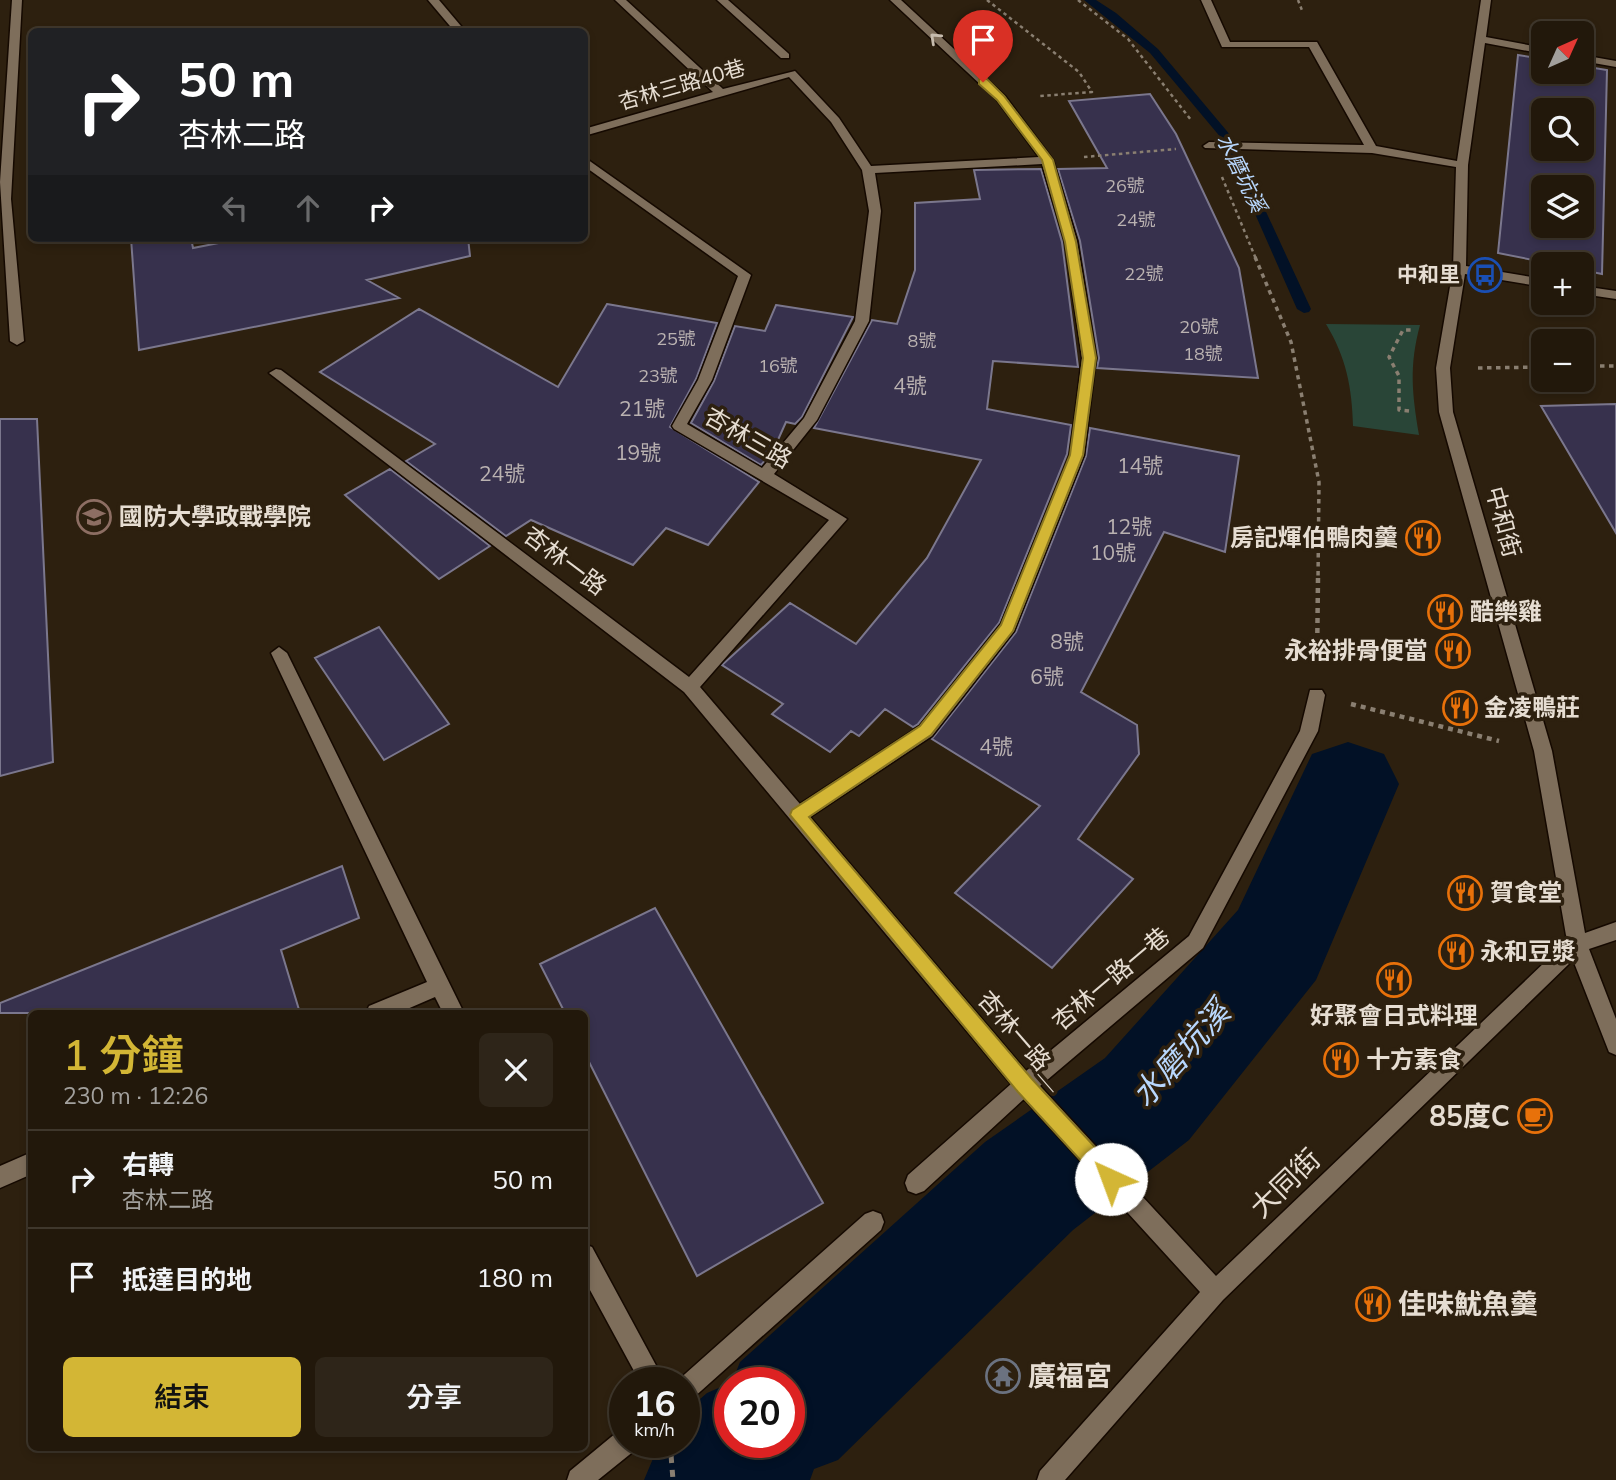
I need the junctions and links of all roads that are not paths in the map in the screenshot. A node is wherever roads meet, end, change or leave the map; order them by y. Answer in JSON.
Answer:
{"nodes":[{"id":1,"x":17,"y":0,"type":"edge"},
{"id":2,"x":433,"y":0,"type":"edge"},
{"id":3,"x":620,"y":0,"type":"edge"},
{"id":4,"x":722,"y":0,"type":"edge"},
{"id":5,"x":895,"y":0,"type":"edge"},
{"id":6,"x":1206,"y":0,"type":"edge"},
{"id":7,"x":1486,"y":0,"type":"edge"},
{"id":8,"x":458,"y":28,"type":"edge"},
{"id":9,"x":16,"y":33,"type":"junction"},
{"id":10,"x":0,"y":36,"type":"edge"},
{"id":11,"x":1480,"y":39,"type":"junction"},
{"id":12,"x":1531,"y":49,"type":"edge"},
{"id":13,"x":785,"y":56,"type":"dead end"},
{"id":14,"x":1594,"y":60,"type":"edge"},
{"id":15,"x":1616,"y":64,"type":"edge"},
{"id":16,"x":722,"y":93,"type":"junction"},
{"id":17,"x":588,"y":132,"type":"edge"},
{"id":18,"x":1209,"y":146,"type":"road end"},
{"id":19,"x":1372,"y":149,"type":"junction"},
{"id":20,"x":1047,"y":160,"type":"junction"},
{"id":21,"x":588,"y":163,"type":"edge"},
{"id":22,"x":1462,"y":165,"type":"junction"},
{"id":23,"x":868,"y":170,"type":"junction"},
{"id":24,"x":2,"y":199,"type":"edge"},
{"id":25,"x":1459,"y":269,"type":"junction"},
{"id":26,"x":1531,"y":282,"type":"edge"},
{"id":27,"x":1594,"y":292,"type":"edge"},
{"id":28,"x":1616,"y":295,"type":"edge"},
{"id":29,"x":17,"y":341,"type":"dead end"},
{"id":30,"x":276,"y":373,"type":"dead end"},
{"id":31,"x":764,"y":476,"type":"junction"},
{"id":32,"x":279,"y":653,"type":"dead end"},
{"id":33,"x":690,"y":687,"type":"junction"},
{"id":34,"x":1317,"y":695,"type":"road end"},
{"id":35,"x":798,"y":815,"type":"junction"},
{"id":36,"x":1616,"y":932,"type":"edge"},
{"id":37,"x":1577,"y":944,"type":"junction"},
{"id":38,"x":439,"y":986,"type":"junction"},
{"id":39,"x":383,"y":1010,"type":"edge"},
{"id":40,"x":452,"y":1010,"type":"edge"},
{"id":41,"x":1616,"y":1045,"type":"edge"},
{"id":42,"x":1025,"y":1086,"type":"junction"},
{"id":43,"x":28,"y":1165,"type":"edge"},
{"id":44,"x":0,"y":1177,"type":"edge"},
{"id":45,"x":916,"y":1183,"type":"dead end"},
{"id":46,"x":873,"y":1222,"type":"dead end"},
{"id":47,"x":588,"y":1262,"type":"edge"},
{"id":48,"x":1215,"y":1292,"type":"junction"},
{"id":49,"x":645,"y":1367,"type":"edge"},
{"id":50,"x":700,"y":1377,"type":"edge"},
{"id":51,"x":609,"y":1455,"type":"edge"},
{"id":52,"x":579,"y":1480,"type":"edge"},
{"id":53,"x":1049,"y":1480,"type":"edge"}],
"edges":[{"from":1,"to":9,"type":"street"},
{"from":2,"to":8,"type":"street"},
{"from":3,"to":16,"type":"street"},
{"from":4,"to":13,"type":"street"},
{"from":20,"to":5,"type":"street","one_way":true},
{"from":6,"to":19,"type":"street"},
{"from":7,"to":11,"type":"street","name":"中和街"},
{"from":9,"to":10,"type":"street"},
{"from":9,"to":24,"type":"street"},
{"from":11,"to":12,"type":"street"},
{"from":11,"to":22,"type":"street","name":"中和街"},
{"from":14,"to":15,"type":"street"},
{"from":16,"to":17,"type":"street","name":"杏林三路40巷"},
{"from":16,"to":23,"type":"street","name":"杏林三路40巷"},
{"from":18,"to":19,"type":"street"},
{"from":19,"to":22,"type":"street"},
{"from":20,"to":23,"type":"street"},
{"from":20,"to":35,"type":"street"},
{"from":21,"to":31,"type":"street","name":"杏林三路"},
{"from":22,"to":25,"type":"street","name":"中和街"},
{"from":23,"to":31,"type":"street"},
{"from":24,"to":29,"type":"street"},
{"from":25,"to":26,"type":"street"},
{"from":25,"to":37,"type":"street","name":"中和街"},
{"from":27,"to":28,"type":"street"},
{"from":30,"to":33,"type":"street","name":"杏林一路"},
{"from":31,"to":33,"type":"street","name":"杏林三路"},
{"from":32,"to":38,"type":"street"},
{"from":33,"to":35,"type":"street","name":"杏林一路"},
{"from":34,"to":42,"type":"street","name":"杏林一路一巷"},
{"from":35,"to":42,"type":"street","name":"杏林一路＿"},
{"from":36,"to":37,"type":"street"},
{"from":37,"to":41,"type":"street","name":"中和街"},
{"from":37,"to":48,"type":"street","name":"大同街"},
{"from":38,"to":39,"type":"street"},
{"from":38,"to":40,"type":"street"},
{"from":42,"to":45,"type":"street","name":"杏林一路一巷"},
{"from":42,"to":48,"type":"street","name":"杏林一路＿"},
{"from":43,"to":44,"type":"street"},
{"from":46,"to":50,"type":"street"},
{"from":47,"to":49,"type":"street"},
{"from":48,"to":53,"type":"street","name":"大同街"},
{"from":51,"to":52,"type":"street"}]}
